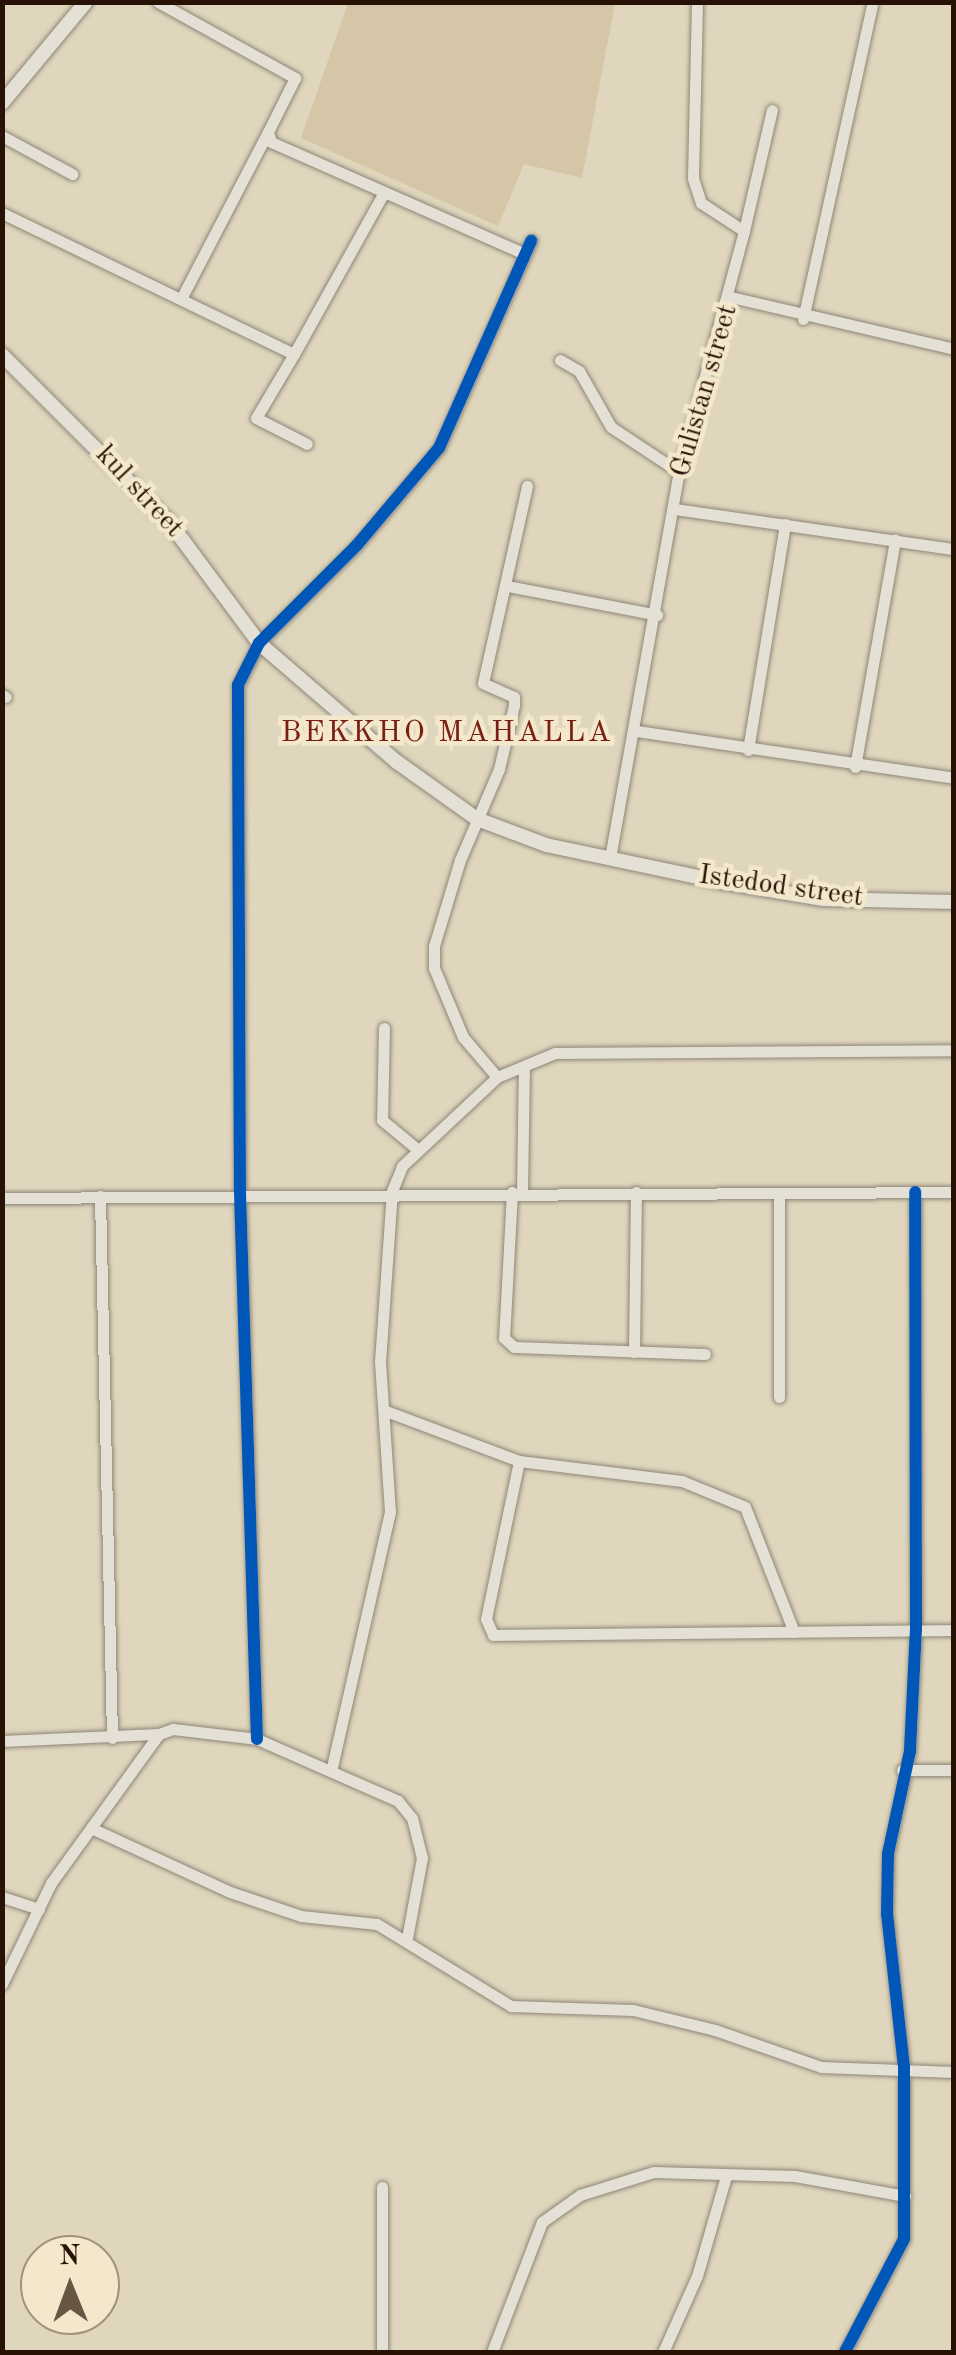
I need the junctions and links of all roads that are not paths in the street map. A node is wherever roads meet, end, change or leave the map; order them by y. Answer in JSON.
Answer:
{"nodes":[{"id":1,"x":86,"y":2,"type":"edge"},
{"id":2,"x":158,"y":2,"type":"edge"},
{"id":3,"x":698,"y":2,"type":"edge"},
{"id":4,"x":872,"y":6,"type":"dead end"},
{"id":5,"x":6,"y":94,"type":"edge"},
{"id":6,"x":772,"y":110,"type":"dead end"},
{"id":7,"x":268,"y":132,"type":"junction"},
{"id":8,"x":2,"y":136,"type":"edge"},
{"id":9,"x":72,"y":174,"type":"dead end"},
{"id":10,"x":384,"y":192,"type":"junction"},
{"id":11,"x":2,"y":214,"type":"edge"},
{"id":12,"x":744,"y":231,"type":"junction"},
{"id":13,"x":531,"y":242,"type":"dead end"},
{"id":14,"x":525,"y":254,"type":"junction"},
{"id":15,"x":183,"y":295,"type":"junction"},
{"id":16,"x":732,"y":297,"type":"junction"},
{"id":17,"x":804,"y":319,"type":"junction"},
{"id":18,"x":954,"y":350,"type":"edge"},
{"id":19,"x":294,"y":354,"type":"junction"},
{"id":20,"x":2,"y":355,"type":"edge"},
{"id":21,"x":560,"y":360,"type":"dead end"},
{"id":22,"x":308,"y":444,"type":"dead end"},
{"id":23,"x":679,"y":472,"type":"junction"},
{"id":24,"x":527,"y":486,"type":"dead end"},
{"id":25,"x":675,"y":510,"type":"junction"},
{"id":26,"x":785,"y":524,"type":"junction"},
{"id":27,"x":895,"y":540,"type":"junction"},
{"id":28,"x":954,"y":549,"type":"edge"},
{"id":29,"x":507,"y":586,"type":"junction"},
{"id":30,"x":656,"y":616,"type":"junction"},
{"id":31,"x":259,"y":642,"type":"junction"},
{"id":32,"x":637,"y":731,"type":"junction"},
{"id":33,"x":748,"y":750,"type":"junction"},
{"id":34,"x":855,"y":767,"type":"junction"},
{"id":35,"x":954,"y":778,"type":"edge"},
{"id":36,"x":476,"y":820,"type":"junction"},
{"id":37,"x":610,"y":858,"type":"junction"},
{"id":38,"x":954,"y":902,"type":"edge"},
{"id":39,"x":384,"y":1028,"type":"dead end"},
{"id":40,"x":954,"y":1050,"type":"edge"},
{"id":41,"x":524,"y":1067,"type":"junction"},
{"id":42,"x":497,"y":1076,"type":"junction"},
{"id":43,"x":418,"y":1150,"type":"junction"},
{"id":44,"x":392,"y":1192,"type":"junction"},
{"id":45,"x":517,"y":1192,"type":"junction"},
{"id":46,"x":636,"y":1192,"type":"junction"},
{"id":47,"x":915,"y":1192,"type":"junction"},
{"id":48,"x":954,"y":1192,"type":"edge"},
{"id":49,"x":240,"y":1193,"type":"junction"},
{"id":50,"x":780,"y":1194,"type":"junction"},
{"id":51,"x":100,"y":1196,"type":"junction"},
{"id":52,"x":2,"y":1198,"type":"edge"},
{"id":53,"x":634,"y":1352,"type":"junction"},
{"id":54,"x":705,"y":1354,"type":"dead end"},
{"id":55,"x":779,"y":1396,"type":"dead end"},
{"id":56,"x":386,"y":1411,"type":"junction"},
{"id":57,"x":519,"y":1461,"type":"junction"},
{"id":58,"x":916,"y":1629,"type":"junction"},
{"id":59,"x":954,"y":1630,"type":"edge"},
{"id":60,"x":794,"y":1632,"type":"junction"},
{"id":61,"x":159,"y":1734,"type":"junction"},
{"id":62,"x":112,"y":1738,"type":"junction"},
{"id":63,"x":257,"y":1738,"type":"junction"},
{"id":64,"x":2,"y":1741,"type":"edge"},
{"id":65,"x":332,"y":1768,"type":"junction"},
{"id":66,"x":902,"y":1770,"type":"junction"},
{"id":67,"x":954,"y":1770,"type":"edge"},
{"id":68,"x":91,"y":1828,"type":"junction"},
{"id":69,"x":2,"y":1897,"type":"edge"},
{"id":70,"x":39,"y":1909,"type":"junction"},
{"id":71,"x":407,"y":1938,"type":"junction"},
{"id":72,"x":2,"y":1984,"type":"edge"},
{"id":73,"x":904,"y":2067,"type":"junction"},
{"id":74,"x":954,"y":2072,"type":"edge"},
{"id":75,"x":726,"y":2176,"type":"junction"},
{"id":76,"x":382,"y":2187,"type":"dead end"},
{"id":77,"x":905,"y":2196,"type":"junction"},
{"id":78,"x":382,"y":2352,"type":"edge"},
{"id":79,"x":492,"y":2352,"type":"edge"},
{"id":80,"x":663,"y":2352,"type":"edge"},
{"id":81,"x":845,"y":2352,"type":"edge"}],
"edges":[{"from":1,"to":5,"type":"street"},
{"from":2,"to":7,"type":"street"},
{"from":3,"to":12,"type":"street"},
{"from":4,"to":17,"type":"street"},
{"from":6,"to":12,"type":"street","name":"Gulistan street"},
{"from":7,"to":10,"type":"street"},
{"from":7,"to":15,"type":"street"},
{"from":8,"to":9,"type":"street"},
{"from":10,"to":14,"type":"street"},
{"from":10,"to":19,"type":"street"},
{"from":11,"to":15,"type":"street"},
{"from":12,"to":16,"type":"street","name":"Gulistan street"},
{"from":13,"to":14,"type":"street"},
{"from":14,"to":31,"type":"street"},
{"from":15,"to":19,"type":"street"},
{"from":16,"to":17,"type":"street"},
{"from":16,"to":23,"type":"street","name":"Gulistan street"},
{"from":17,"to":18,"type":"street"},
{"from":19,"to":22,"type":"street"},
{"from":20,"to":31,"type":"street","name":"kul street"},
{"from":21,"to":23,"type":"street"},
{"from":23,"to":25,"type":"street","name":"Gulistan street"},
{"from":24,"to":29,"type":"street"},
{"from":25,"to":26,"type":"street"},
{"from":25,"to":30,"type":"street","name":"Gulistan street"},
{"from":26,"to":27,"type":"street"},
{"from":26,"to":33,"type":"street"},
{"from":27,"to":28,"type":"street"},
{"from":27,"to":34,"type":"street"},
{"from":29,"to":30,"type":"street"},
{"from":29,"to":36,"type":"street"},
{"from":30,"to":32,"type":"street","name":"Gulistan street"},
{"from":31,"to":36,"type":"street","name":"kul street"},
{"from":31,"to":49,"type":"street"},
{"from":32,"to":33,"type":"street"},
{"from":32,"to":37,"type":"street","name":"Gulistan street"},
{"from":33,"to":34,"type":"street"},
{"from":34,"to":35,"type":"street"},
{"from":36,"to":37,"type":"street","name":"Istedod street"},
{"from":36,"to":42,"type":"street"},
{"from":37,"to":38,"type":"street","name":"Istedod street"},
{"from":39,"to":43,"type":"street"},
{"from":40,"to":41,"type":"street"},
{"from":41,"to":42,"type":"street"},
{"from":41,"to":45,"type":"street"},
{"from":42,"to":43,"type":"street"},
{"from":43,"to":44,"type":"street"},
{"from":44,"to":45,"type":"street"},
{"from":44,"to":49,"type":"street"},
{"from":44,"to":56,"type":"street"},
{"from":45,"to":46,"type":"street"},
{"from":45,"to":53,"type":"street"},
{"from":46,"to":50,"type":"street"},
{"from":46,"to":53,"type":"street"},
{"from":47,"to":48,"type":"street"},
{"from":47,"to":50,"type":"street"},
{"from":47,"to":58,"type":"street"},
{"from":49,"to":51,"type":"street"},
{"from":49,"to":63,"type":"street"},
{"from":50,"to":55,"type":"street"},
{"from":51,"to":52,"type":"street"},
{"from":51,"to":62,"type":"street"},
{"from":53,"to":54,"type":"street"},
{"from":56,"to":57,"type":"street"},
{"from":56,"to":65,"type":"street"},
{"from":57,"to":60,"type":"street"},
{"from":57,"to":60,"type":"street"},
{"from":58,"to":59,"type":"street"},
{"from":58,"to":60,"type":"street"},
{"from":58,"to":66,"type":"street"},
{"from":61,"to":62,"type":"street"},
{"from":61,"to":63,"type":"street"},
{"from":61,"to":68,"type":"street"},
{"from":62,"to":64,"type":"street"},
{"from":63,"to":65,"type":"street"},
{"from":65,"to":71,"type":"street"},
{"from":66,"to":67,"type":"street"},
{"from":66,"to":73,"type":"street"},
{"from":68,"to":70,"type":"street"},
{"from":68,"to":71,"type":"street"},
{"from":69,"to":70,"type":"street"},
{"from":70,"to":72,"type":"street"},
{"from":71,"to":73,"type":"street"},
{"from":73,"to":74,"type":"street"},
{"from":73,"to":77,"type":"street"},
{"from":75,"to":77,"type":"street"},
{"from":75,"to":79,"type":"street"},
{"from":75,"to":80,"type":"street"},
{"from":76,"to":78,"type":"street"},
{"from":77,"to":81,"type":"street"}]}
